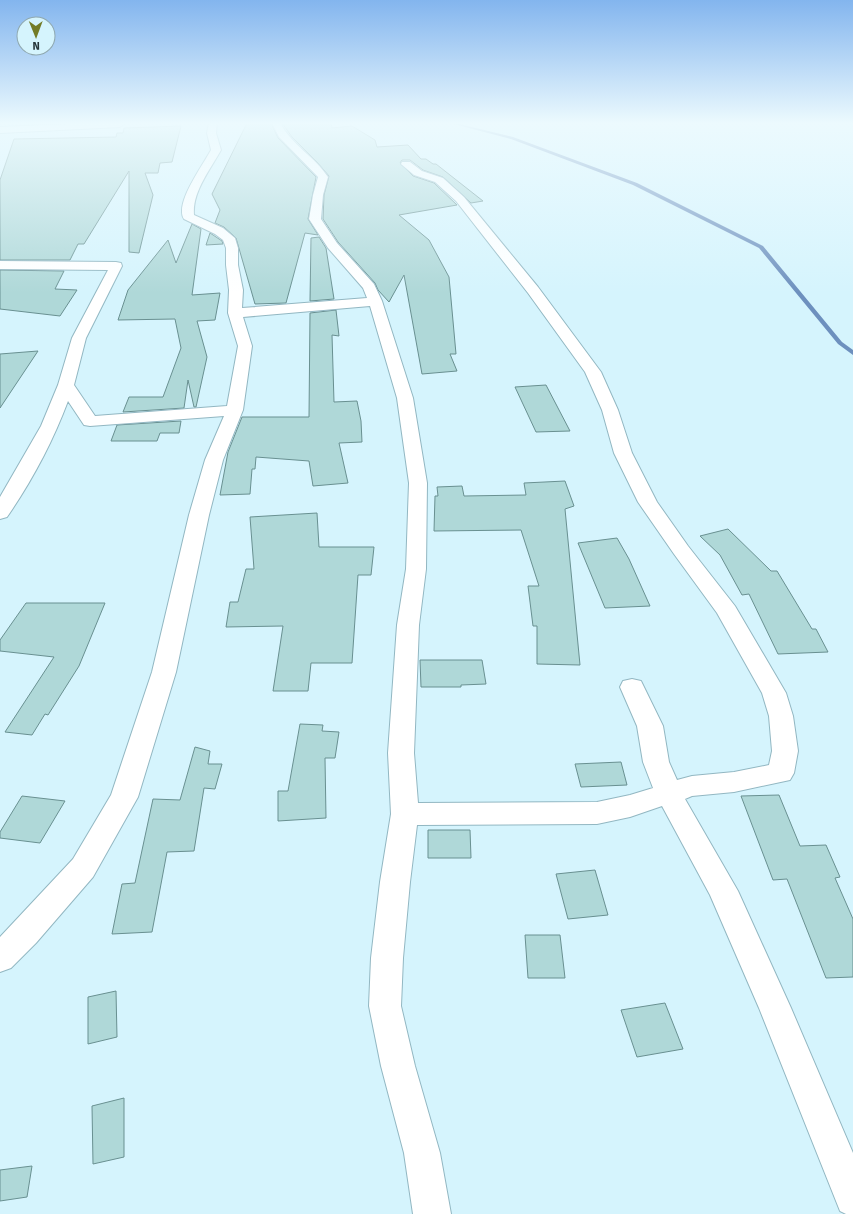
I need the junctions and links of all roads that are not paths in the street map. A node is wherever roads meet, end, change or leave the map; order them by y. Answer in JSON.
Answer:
{"nodes":[{"id":1,"x":200,"y":180,"type":"edge"},
{"id":2,"x":322,"y":180,"type":"edge"},
{"id":3,"x":438,"y":180,"type":"edge"},
{"id":4,"x":0,"y":265,"type":"edge"},
{"id":5,"x":374,"y":301,"type":"junction"},
{"id":6,"x":235,"y":313,"type":"junction"},
{"id":7,"x":66,"y":385,"type":"junction"},
{"id":8,"x":235,"y":410,"type":"junction"},
{"id":9,"x":0,"y":513,"type":"edge"},
{"id":10,"x":632,"y":687,"type":"dead end"},
{"id":11,"x":669,"y":794,"type":"junction"},
{"id":12,"x":404,"y":814,"type":"junction"},
{"id":13,"x":0,"y":958,"type":"edge"},
{"id":14,"x":853,"y":1198,"type":"edge"},
{"id":15,"x":432,"y":1214,"type":"edge"}],
"edges":[{"from":1,"to":6,"type":"street"},
{"from":2,"to":5,"type":"street"},
{"from":3,"to":11,"type":"street"},
{"from":4,"to":7,"type":"street"},
{"from":5,"to":6,"type":"street"},
{"from":5,"to":12,"type":"street"},
{"from":6,"to":8,"type":"street"},
{"from":7,"to":8,"type":"street"},
{"from":7,"to":9,"type":"street"},
{"from":8,"to":13,"type":"street"},
{"from":10,"to":11,"type":"street"},
{"from":11,"to":12,"type":"street"},
{"from":11,"to":14,"type":"street"},
{"from":12,"to":15,"type":"street"}]}
